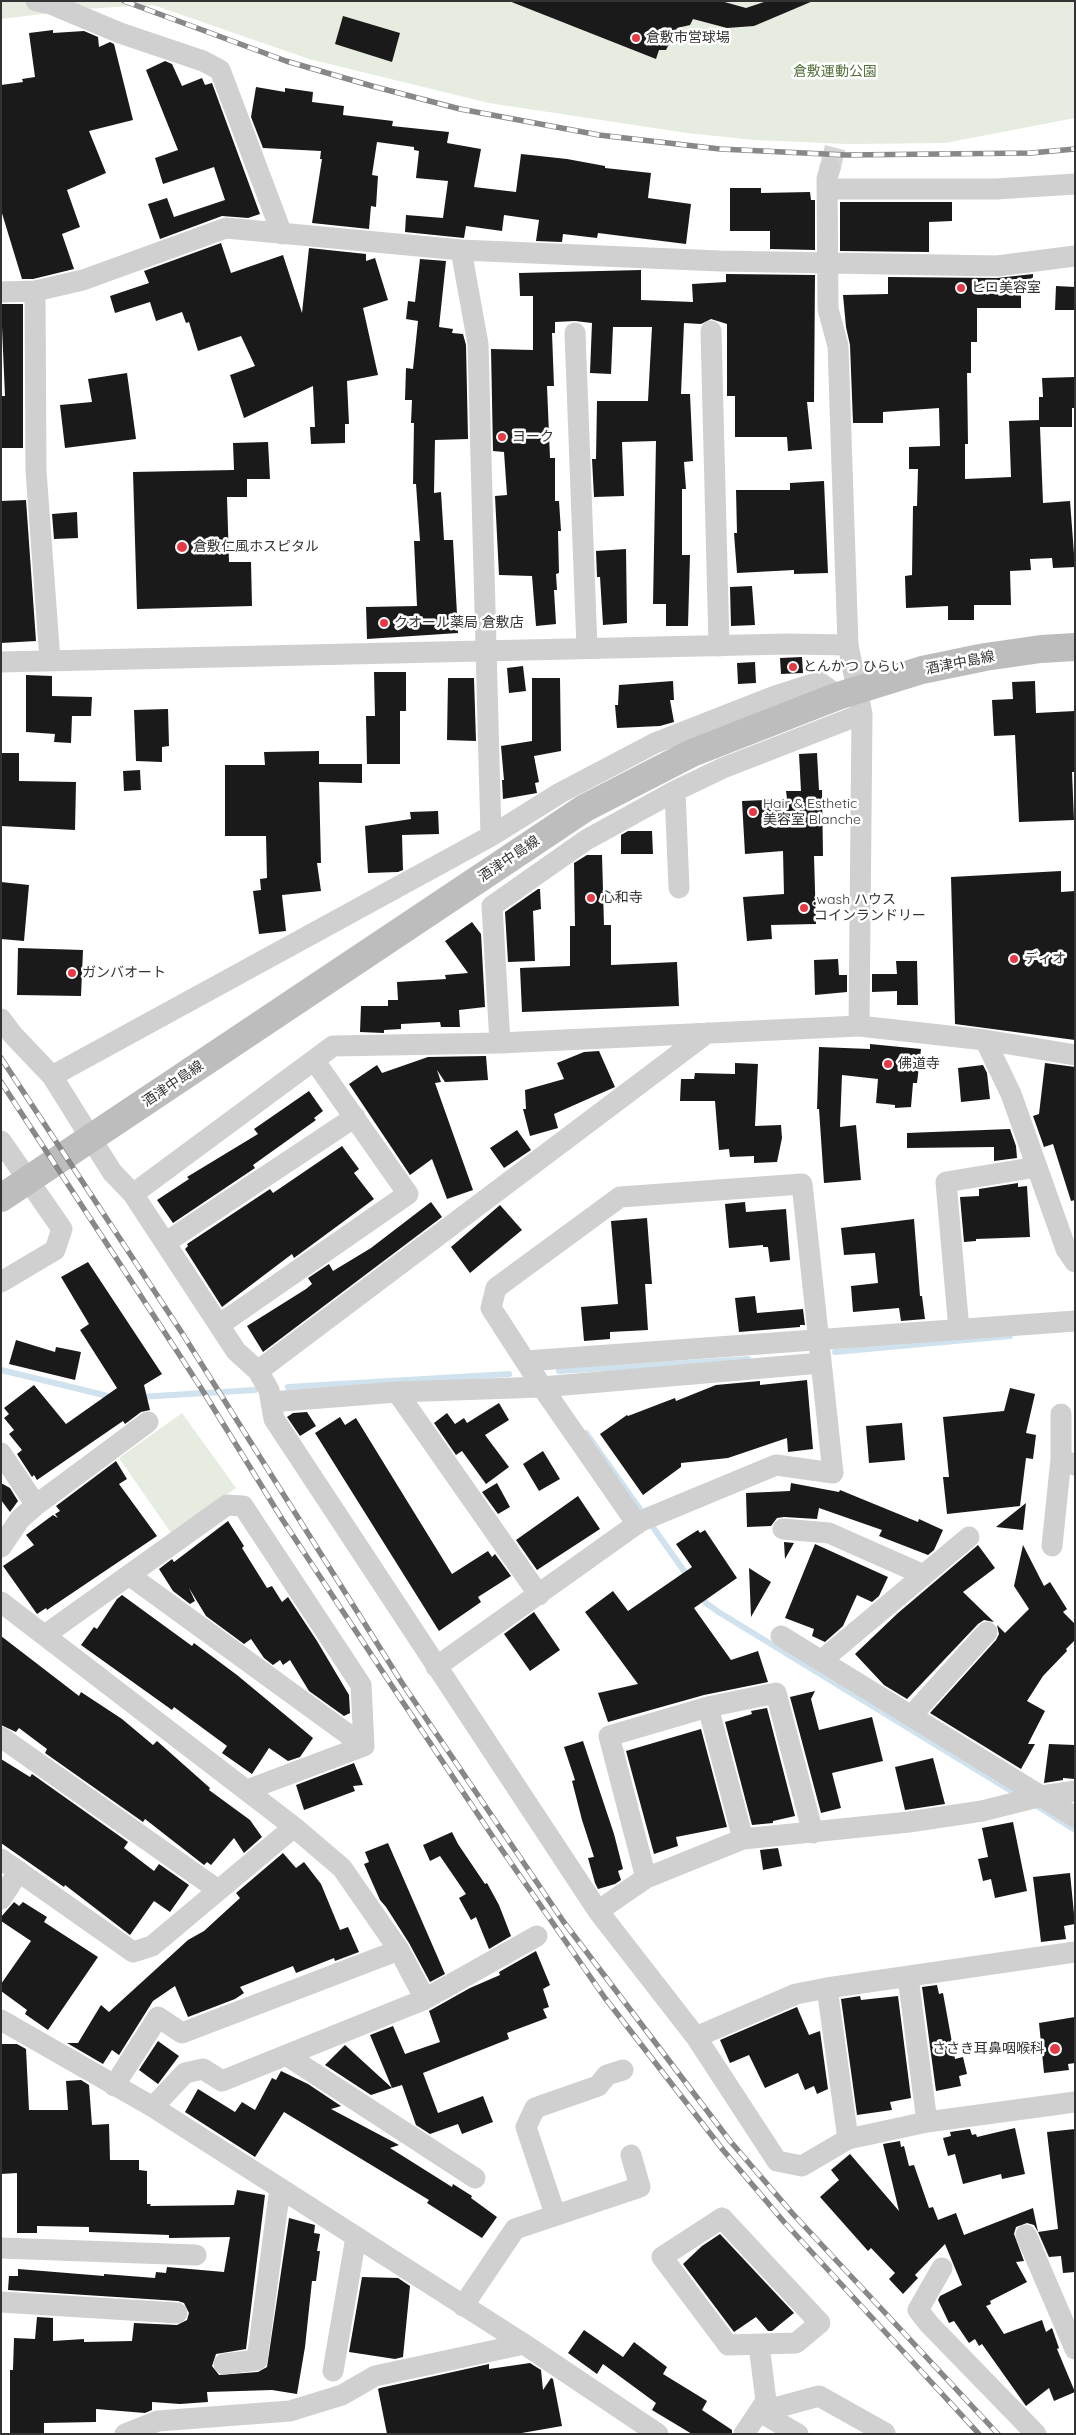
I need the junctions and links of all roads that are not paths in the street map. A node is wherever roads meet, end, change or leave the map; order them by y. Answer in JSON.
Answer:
{"nodes":[{"id":1,"x":36,"y":1,"type":"edge"},
{"id":2,"x":1075,"y":184,"type":"edge"},
{"id":3,"x":282,"y":234,"type":"junction"},
{"id":4,"x":461,"y":250,"type":"junction"},
{"id":5,"x":1075,"y":256,"type":"edge"},
{"id":6,"x":828,"y":262,"type":"junction"},
{"id":7,"x":35,"y":291,"type":"junction"},
{"id":8,"x":1,"y":292,"type":"edge"},
{"id":9,"x":711,"y":331,"type":"dead end"},
{"id":10,"x":575,"y":333,"type":"dead end"},
{"id":11,"x":848,"y":645,"type":"junction"},
{"id":12,"x":719,"y":646,"type":"junction"},
{"id":13,"x":587,"y":648,"type":"junction"},
{"id":14,"x":1075,"y":648,"type":"edge"},
{"id":15,"x":488,"y":650,"type":"junction"},
{"id":16,"x":50,"y":660,"type":"junction"},
{"id":17,"x":1,"y":662,"type":"edge"},
{"id":18,"x":853,"y":700,"type":"junction"},
{"id":19,"x":675,"y":791,"type":"junction"},
{"id":20,"x":491,"y":836,"type":"junction"},
{"id":21,"x":679,"y":888,"type":"dead end"},
{"id":22,"x":1,"y":1019,"type":"edge"},
{"id":23,"x":859,"y":1026,"type":"junction"},
{"id":24,"x":707,"y":1033,"type":"junction"},
{"id":25,"x":985,"y":1040,"type":"junction"},
{"id":26,"x":500,"y":1043,"type":"junction"},
{"id":27,"x":1075,"y":1055,"type":"edge"},
{"id":28,"x":314,"y":1060,"type":"junction"},
{"id":29,"x":52,"y":1076,"type":"junction"},
{"id":30,"x":354,"y":1117,"type":"junction"},
{"id":31,"x":1,"y":1141,"type":"edge"},
{"id":32,"x":1037,"y":1167,"type":"junction"},
{"id":33,"x":12,"y":1191,"type":"edge"},
{"id":34,"x":133,"y":1194,"type":"junction"},
{"id":35,"x":165,"y":1244,"type":"junction"},
{"id":36,"x":1075,"y":1262,"type":"edge"},
{"id":37,"x":1,"y":1282,"type":"edge"},
{"id":38,"x":1075,"y":1322,"type":"edge"},
{"id":39,"x":219,"y":1325,"type":"junction"},
{"id":40,"x":960,"y":1330,"type":"junction"},
{"id":41,"x":819,"y":1340,"type":"junction"},
{"id":42,"x":526,"y":1362,"type":"junction"},
{"id":43,"x":821,"y":1363,"type":"junction"},
{"id":44,"x":258,"y":1371,"type":"junction"},
{"id":45,"x":542,"y":1387,"type":"junction"},
{"id":46,"x":397,"y":1392,"type":"junction"},
{"id":47,"x":271,"y":1402,"type":"junction"},
{"id":48,"x":1061,"y":1414,"type":"dead end"},
{"id":49,"x":148,"y":1422,"type":"dead end"},
{"id":50,"x":1,"y":1453,"type":"edge"},
{"id":51,"x":1068,"y":1462,"type":"edge"},
{"id":52,"x":36,"y":1505,"type":"junction"},
{"id":53,"x":645,"y":1520,"type":"junction"},
{"id":54,"x":783,"y":1529,"type":"dead end"},
{"id":55,"x":970,"y":1537,"type":"dead end"},
{"id":56,"x":1052,"y":1546,"type":"dead end"},
{"id":57,"x":1,"y":1547,"type":"edge"},
{"id":58,"x":129,"y":1574,"type":"junction"},
{"id":59,"x":924,"y":1575,"type":"junction"},
{"id":60,"x":539,"y":1595,"type":"junction"},
{"id":61,"x":1,"y":1602,"type":"edge"},
{"id":62,"x":988,"y":1632,"type":"dead end"},
{"id":63,"x":45,"y":1635,"type":"junction"},
{"id":64,"x":781,"y":1636,"type":"dead end"},
{"id":65,"x":821,"y":1661,"type":"junction"},
{"id":66,"x":436,"y":1667,"type":"junction"},
{"id":67,"x":708,"y":1707,"type":"junction"},
{"id":68,"x":911,"y":1716,"type":"junction"},
{"id":69,"x":1,"y":1737,"type":"edge"},
{"id":70,"x":364,"y":1746,"type":"junction"},
{"id":71,"x":247,"y":1790,"type":"junction"},
{"id":72,"x":1075,"y":1791,"type":"edge"},
{"id":73,"x":1032,"y":1799,"type":"junction"},
{"id":74,"x":1075,"y":1817,"type":"edge"},
{"id":75,"x":294,"y":1826,"type":"junction"},
{"id":76,"x":813,"y":1833,"type":"junction"},
{"id":77,"x":743,"y":1840,"type":"junction"},
{"id":78,"x":1,"y":1859,"type":"edge"},
{"id":79,"x":19,"y":1872,"type":"junction"},
{"id":80,"x":646,"y":1878,"type":"junction"},
{"id":81,"x":218,"y":1890,"type":"junction"},
{"id":82,"x":1,"y":1899,"type":"edge"},
{"id":83,"x":598,"y":1911,"type":"junction"},
{"id":84,"x":537,"y":1936,"type":"dead end"},
{"id":85,"x":399,"y":1950,"type":"junction"},
{"id":86,"x":1075,"y":1952,"type":"edge"},
{"id":87,"x":908,"y":1978,"type":"junction"},
{"id":88,"x":828,"y":1988,"type":"junction"},
{"id":89,"x":424,"y":1999,"type":"junction"},
{"id":90,"x":1,"y":2020,"type":"edge"},
{"id":91,"x":696,"y":2037,"type":"junction"},
{"id":92,"x":286,"y":2055,"type":"junction"},
{"id":93,"x":624,"y":2070,"type":"dead end"},
{"id":94,"x":114,"y":2086,"type":"junction"},
{"id":95,"x":1075,"y":2102,"type":"edge"},
{"id":96,"x":153,"y":2107,"type":"junction"},
{"id":97,"x":927,"y":2122,"type":"junction"},
{"id":98,"x":848,"y":2139,"type":"junction"},
{"id":99,"x":631,"y":2155,"type":"dead end"},
{"id":100,"x":475,"y":2178,"type":"dead end"},
{"id":101,"x":280,"y":2188,"type":"junction"},
{"id":102,"x":554,"y":2214,"type":"junction"},
{"id":103,"x":1026,"y":2235,"type":"dead end"},
{"id":104,"x":356,"y":2237,"type":"junction"},
{"id":105,"x":1,"y":2248,"type":"edge"},
{"id":106,"x":196,"y":2256,"type":"dead end"},
{"id":107,"x":942,"y":2268,"type":"dead end"},
{"id":108,"x":1,"y":2302,"type":"edge"},
{"id":109,"x":463,"y":2306,"type":"junction"},
{"id":110,"x":177,"y":2313,"type":"dead end"},
{"id":111,"x":524,"y":2344,"type":"junction"},
{"id":112,"x":759,"y":2345,"type":"junction"},
{"id":113,"x":1075,"y":2349,"type":"edge"},
{"id":114,"x":224,"y":2364,"type":"dead end"},
{"id":115,"x":333,"y":2370,"type":"dead end"},
{"id":116,"x":760,"y":2412,"type":"junction"},
{"id":117,"x":634,"y":2427,"type":"edge"},
{"id":118,"x":885,"y":2433,"type":"edge"},
{"id":119,"x":125,"y":2434,"type":"edge"},
{"id":120,"x":658,"y":2434,"type":"edge"},
{"id":121,"x":744,"y":2434,"type":"edge"},
{"id":122,"x":798,"y":2434,"type":"edge"},
{"id":123,"x":1036,"y":2434,"type":"edge"}],
"edges":[{"from":1,"to":3,"type":"street"},
{"from":2,"to":6,"type":"street"},
{"from":3,"to":4,"type":"street"},
{"from":3,"to":7,"type":"street"},
{"from":4,"to":6,"type":"street"},
{"from":4,"to":15,"type":"street"},
{"from":5,"to":6,"type":"street"},
{"from":6,"to":11,"type":"street"},
{"from":7,"to":8,"type":"street"},
{"from":7,"to":16,"type":"street"},
{"from":9,"to":12,"type":"street"},
{"from":10,"to":13,"type":"street"},
{"from":11,"to":12,"type":"street"},
{"from":11,"to":18,"type":"street"},
{"from":12,"to":13,"type":"street"},
{"from":13,"to":15,"type":"street"},
{"from":14,"to":18,"type":"main road","name":"酒津中島線"},
{"from":15,"to":16,"type":"street"},
{"from":15,"to":20,"type":"street"},
{"from":16,"to":17,"type":"street"},
{"from":18,"to":19,"type":"street"},
{"from":18,"to":20,"type":"street"},
{"from":18,"to":23,"type":"street"},
{"from":18,"to":33,"type":"main road","name":"酒津中島線"},
{"from":19,"to":21,"type":"street"},
{"from":19,"to":26,"type":"street"},
{"from":20,"to":29,"type":"street"},
{"from":22,"to":29,"type":"street"},
{"from":23,"to":24,"type":"street"},
{"from":23,"to":25,"type":"street"},
{"from":24,"to":26,"type":"street"},
{"from":24,"to":44,"type":"street"},
{"from":25,"to":27,"type":"street"},
{"from":25,"to":32,"type":"street"},
{"from":26,"to":28,"type":"street"},
{"from":28,"to":30,"type":"street"},
{"from":28,"to":34,"type":"street"},
{"from":29,"to":34,"type":"street"},
{"from":30,"to":35,"type":"street"},
{"from":30,"to":39,"type":"street"},
{"from":31,"to":37,"type":"street"},
{"from":32,"to":36,"type":"street"},
{"from":32,"to":40,"type":"street"},
{"from":34,"to":35,"type":"street"},
{"from":35,"to":39,"type":"street"},
{"from":38,"to":40,"type":"street"},
{"from":39,"to":44,"type":"street"},
{"from":40,"to":41,"type":"street"},
{"from":41,"to":42,"type":"street"},
{"from":41,"to":42,"type":"street"},
{"from":41,"to":43,"type":"street"},
{"from":42,"to":45,"type":"street"},
{"from":43,"to":45,"type":"street"},
{"from":43,"to":53,"type":"street"},
{"from":44,"to":47,"type":"street"},
{"from":45,"to":46,"type":"street"},
{"from":45,"to":53,"type":"street"},
{"from":46,"to":47,"type":"street"},
{"from":46,"to":60,"type":"street"},
{"from":47,"to":66,"type":"street"},
{"from":48,"to":51,"type":"street"},
{"from":49,"to":52,"type":"street"},
{"from":50,"to":52,"type":"street"},
{"from":51,"to":56,"type":"street"},
{"from":52,"to":57,"type":"street"},
{"from":53,"to":60,"type":"street"},
{"from":54,"to":59,"type":"street"},
{"from":55,"to":59,"type":"street"},
{"from":58,"to":63,"type":"street"},
{"from":58,"to":70,"type":"street"},
{"from":58,"to":70,"type":"street"},
{"from":59,"to":65,"type":"street"},
{"from":60,"to":66,"type":"street"},
{"from":61,"to":63,"type":"street"},
{"from":62,"to":68,"type":"street"},
{"from":63,"to":71,"type":"street"},
{"from":64,"to":65,"type":"street"},
{"from":65,"to":68,"type":"street"},
{"from":66,"to":83,"type":"street"},
{"from":67,"to":76,"type":"street"},
{"from":67,"to":77,"type":"street"},
{"from":67,"to":80,"type":"street"},
{"from":68,"to":73,"type":"street"},
{"from":69,"to":81,"type":"street"},
{"from":70,"to":71,"type":"street"},
{"from":71,"to":75,"type":"street"},
{"from":72,"to":73,"type":"street"},
{"from":73,"to":74,"type":"street"},
{"from":73,"to":76,"type":"street"},
{"from":75,"to":81,"type":"street"},
{"from":75,"to":85,"type":"street"},
{"from":76,"to":77,"type":"street"},
{"from":77,"to":80,"type":"street"},
{"from":78,"to":79,"type":"street"},
{"from":79,"to":81,"type":"street"},
{"from":79,"to":82,"type":"street"},
{"from":80,"to":83,"type":"street"},
{"from":83,"to":91,"type":"street"},
{"from":84,"to":89,"type":"street"},
{"from":85,"to":89,"type":"street"},
{"from":85,"to":94,"type":"street"},
{"from":86,"to":87,"type":"street"},
{"from":87,"to":88,"type":"street"},
{"from":87,"to":97,"type":"street"},
{"from":88,"to":91,"type":"street"},
{"from":88,"to":98,"type":"street"},
{"from":89,"to":92,"type":"street"},
{"from":90,"to":94,"type":"street"},
{"from":91,"to":98,"type":"street"},
{"from":92,"to":96,"type":"street"},
{"from":92,"to":100,"type":"street"},
{"from":93,"to":102,"type":"street"},
{"from":94,"to":96,"type":"street"},
{"from":95,"to":97,"type":"street"},
{"from":96,"to":101,"type":"street"},
{"from":97,"to":98,"type":"street"},
{"from":99,"to":102,"type":"street"},
{"from":101,"to":104,"type":"street"},
{"from":101,"to":114,"type":"street"},
{"from":102,"to":109,"type":"street"},
{"from":103,"to":113,"type":"street"},
{"from":104,"to":109,"type":"street"},
{"from":104,"to":115,"type":"street"},
{"from":105,"to":106,"type":"street"},
{"from":107,"to":123,"type":"street"},
{"from":108,"to":110,"type":"street"},
{"from":109,"to":111,"type":"street"},
{"from":111,"to":117,"type":"street"},
{"from":111,"to":119,"type":"street"},
{"from":112,"to":112,"type":"street"},
{"from":112,"to":116,"type":"street"},
{"from":116,"to":118,"type":"street"},
{"from":116,"to":121,"type":"street"},
{"from":116,"to":122,"type":"street"},
{"from":117,"to":120,"type":"street"}]}
